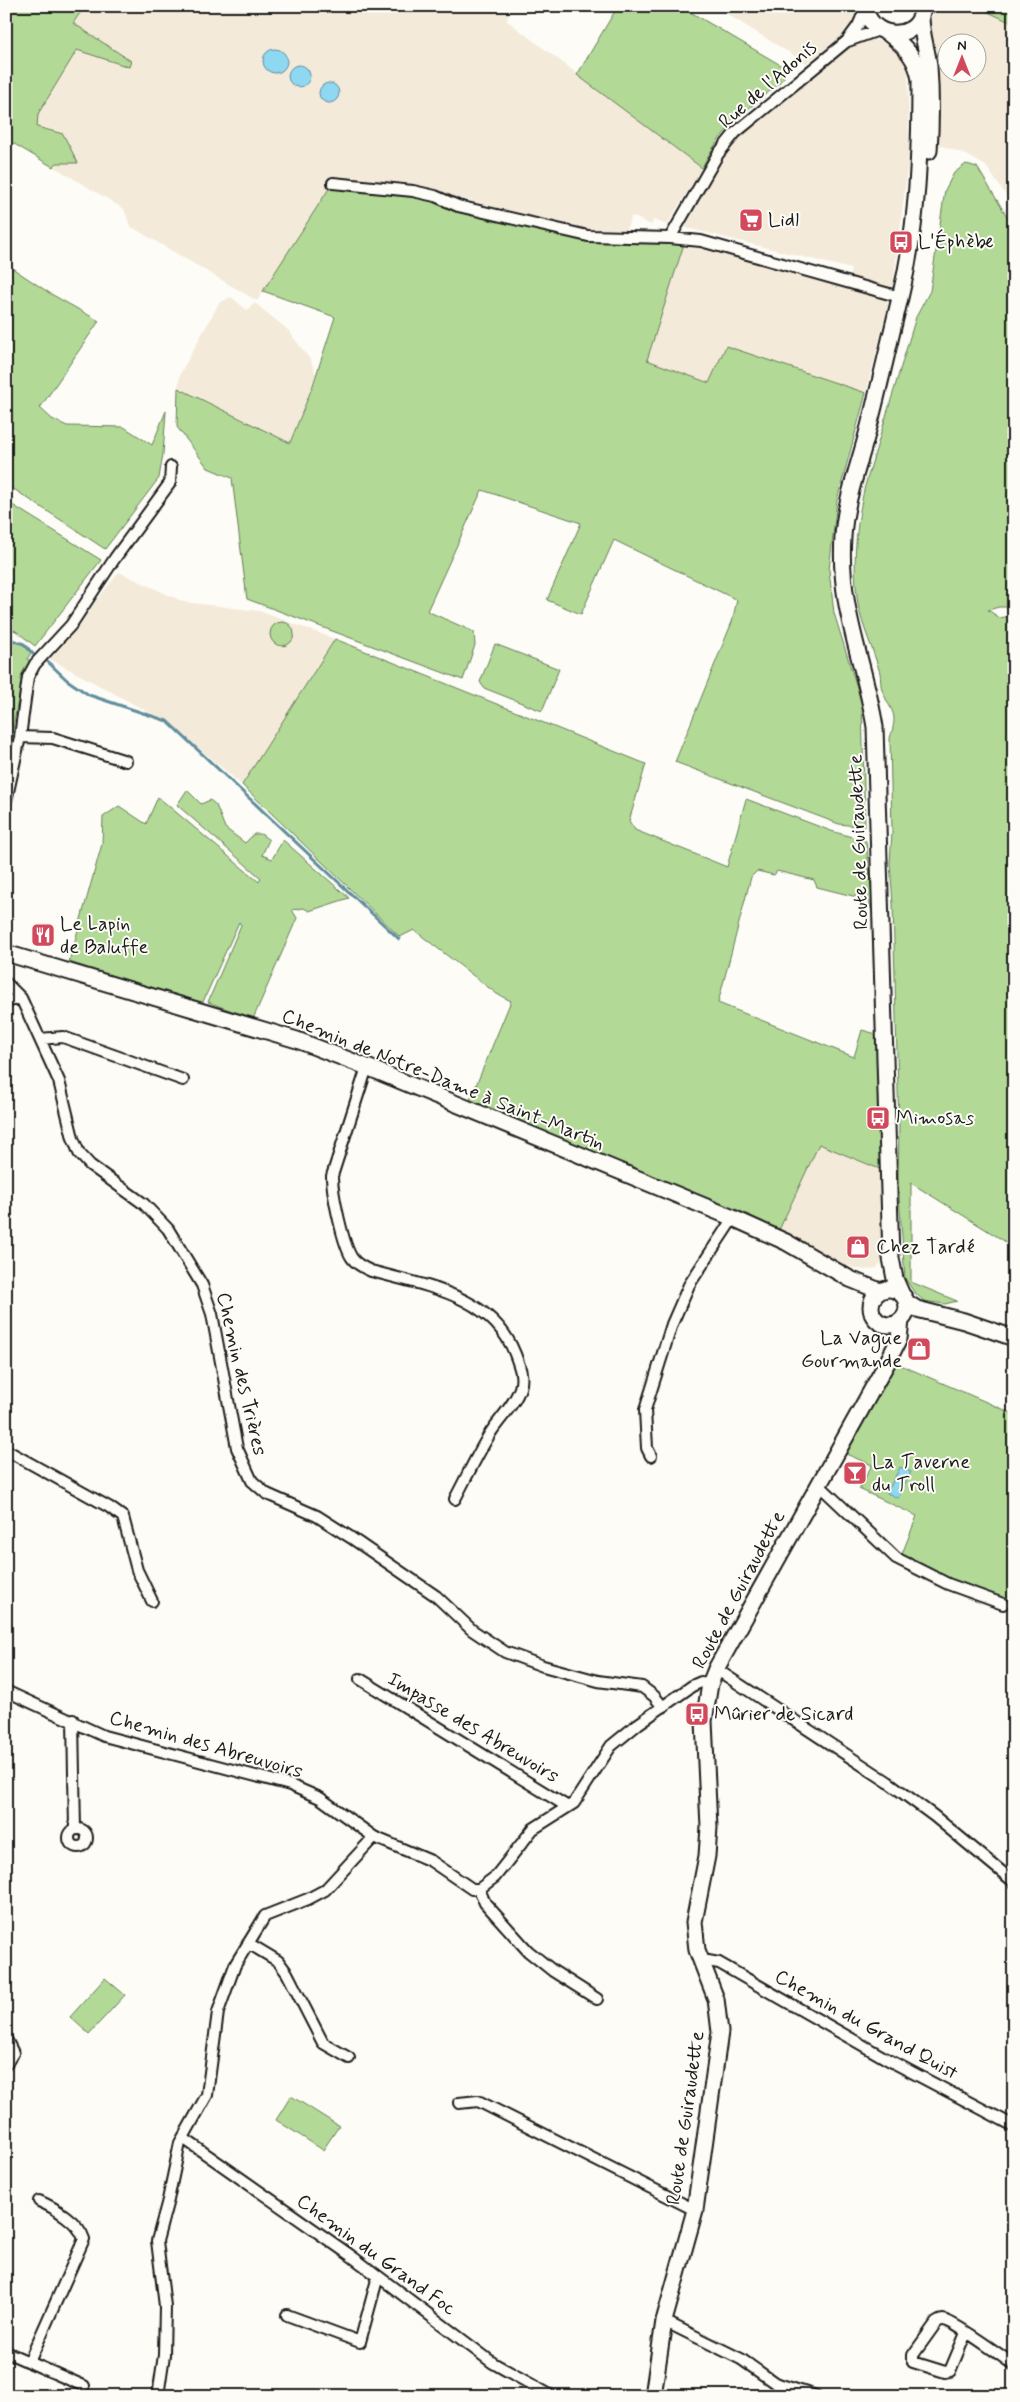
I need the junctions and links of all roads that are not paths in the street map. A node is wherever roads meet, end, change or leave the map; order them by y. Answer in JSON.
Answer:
{"nodes":[{"id":1,"x":865,"y":8,"type":"edge"},
{"id":2,"x":922,"y":11,"type":"edge"},
{"id":3,"x":884,"y":32,"type":"junction"},
{"id":4,"x":847,"y":41,"type":"junction"},
{"id":5,"x":333,"y":183,"type":"dead end"},
{"id":6,"x":670,"y":238,"type":"junction"},
{"id":7,"x":900,"y":297,"type":"junction"},
{"id":8,"x":876,"y":412,"type":"junction"},
{"id":9,"x":868,"y":432,"type":"junction"},
{"id":10,"x":171,"y":467,"type":"dead end"},
{"id":11,"x":20,"y":737,"type":"junction"},
{"id":12,"x":126,"y":761,"type":"dead end"},
{"id":13,"x":6,"y":801,"type":"edge"},
{"id":14,"x":6,"y":953,"type":"edge"},
{"id":15,"x":6,"y":983,"type":"edge"},
{"id":16,"x":21,"y":998,"type":"junction"},
{"id":17,"x":6,"y":1002,"type":"edge"},
{"id":18,"x":40,"y":1039,"type":"junction"},
{"id":19,"x":367,"y":1067,"type":"junction"},
{"id":20,"x":183,"y":1080,"type":"dead end"},
{"id":21,"x":733,"y":1218,"type":"junction"},
{"id":22,"x":891,"y":1258,"type":"junction"},
{"id":23,"x":878,"y":1294,"type":"junction"},
{"id":24,"x":904,"y":1298,"type":"junction"},
{"id":25,"x":935,"y":1313,"type":"junction"},
{"id":26,"x":897,"y":1321,"type":"junction"},
{"id":27,"x":1014,"y":1338,"type":"edge"},
{"id":28,"x":6,"y":1450,"type":"edge"},
{"id":29,"x":651,"y":1456,"type":"dead end"},
{"id":30,"x":819,"y":1485,"type":"junction"},
{"id":31,"x":455,"y":1499,"type":"dead end"},
{"id":32,"x":152,"y":1601,"type":"dead end"},
{"id":33,"x":1003,"y":1604,"type":"dead end"},
{"id":34,"x":716,"y":1669,"type":"junction"},
{"id":35,"x":360,"y":1679,"type":"dead end"},
{"id":36,"x":710,"y":1684,"type":"junction"},
{"id":37,"x":6,"y":1691,"type":"edge"},
{"id":38,"x":662,"y":1707,"type":"junction"},
{"id":39,"x":73,"y":1720,"type":"junction"},
{"id":40,"x":568,"y":1807,"type":"junction"},
{"id":41,"x":75,"y":1830,"type":"dead end"},
{"id":42,"x":374,"y":1837,"type":"junction"},
{"id":43,"x":1014,"y":1882,"type":"edge"},
{"id":44,"x":479,"y":1889,"type":"junction"},
{"id":45,"x":248,"y":1943,"type":"junction"},
{"id":46,"x":701,"y":1963,"type":"junction"},
{"id":47,"x":597,"y":1999,"type":"dead end"},
{"id":48,"x":6,"y":2039,"type":"edge"},
{"id":49,"x":349,"y":2058,"type":"dead end"},
{"id":50,"x":6,"y":2064,"type":"edge"},
{"id":51,"x":459,"y":2103,"type":"dead end"},
{"id":52,"x":1014,"y":2126,"type":"edge"},
{"id":53,"x":183,"y":2138,"type":"junction"},
{"id":54,"x":40,"y":2201,"type":"dead end"},
{"id":55,"x":695,"y":2210,"type":"junction"},
{"id":56,"x":378,"y":2276,"type":"junction"},
{"id":57,"x":287,"y":2315,"type":"dead end"},
{"id":58,"x":664,"y":2321,"type":"junction"},
{"id":59,"x":966,"y":2333,"type":"junction"},
{"id":60,"x":6,"y":2352,"type":"edge"},
{"id":61,"x":29,"y":2362,"type":"junction"},
{"id":62,"x":1014,"y":2365,"type":"edge"},
{"id":63,"x":84,"y":2386,"type":"dead end"},
{"id":64,"x":158,"y":2396,"type":"edge"},
{"id":65,"x":552,"y":2396,"type":"edge"},
{"id":66,"x":653,"y":2396,"type":"edge"},
{"id":67,"x":816,"y":2396,"type":"edge"}],
"edges":[{"from":1,"to":3,"type":"street","name":"Route de Guiraudette"},
{"from":1,"to":4,"type":"street","name":"Rue de l'Adonis"},
{"from":2,"to":3,"type":"street"},
{"from":2,"to":8,"type":"street","name":"Route de Guiraudette"},
{"from":3,"to":4,"type":"street","name":"Rue de l'Adonis"},
{"from":3,"to":7,"type":"street","name":"Route de Guiraudette"},
{"from":4,"to":6,"type":"street","name":"Rue de l'Adonis"},
{"from":5,"to":6,"type":"street"},
{"from":6,"to":7,"type":"street"},
{"from":7,"to":8,"type":"street","name":"Route de Guiraudette"},
{"from":7,"to":9,"type":"street","name":"Route de Guiraudette"},
{"from":8,"to":9,"type":"street","name":"Route de Guiraudette"},
{"from":9,"to":22,"type":"street","name":"Route de Guiraudette"},
{"from":10,"to":11,"type":"street"},
{"from":11,"to":12,"type":"street"},
{"from":11,"to":13,"type":"street"},
{"from":14,"to":19,"type":"street","name":"Chemin de Notre-Dame à Saint-Martin"},
{"from":15,"to":16,"type":"street","name":"Chemin des Trières"},
{"from":16,"to":17,"type":"street"},
{"from":16,"to":18,"type":"street","name":"Chemin des Trières"},
{"from":18,"to":20,"type":"street"},
{"from":18,"to":38,"type":"street","name":"Chemin des Trières"},
{"from":19,"to":21,"type":"street","name":"Chemin de Notre-Dame à Saint-Martin"},
{"from":19,"to":31,"type":"street"},
{"from":21,"to":23,"type":"street","name":"Chemin de Notre-Dame à Saint-Martin"},
{"from":21,"to":29,"type":"street"},
{"from":22,"to":23,"type":"street","name":"Route de Guiraudette"},
{"from":22,"to":24,"type":"street","name":"Route de Guiraudette"},
{"from":23,"to":24,"type":"street"},
{"from":23,"to":26,"type":"street"},
{"from":24,"to":25,"type":"street"},
{"from":24,"to":26,"type":"street"},
{"from":25,"to":26,"type":"street"},
{"from":25,"to":27,"type":"street"},
{"from":26,"to":30,"type":"street","name":"Route de Guiraudette"},
{"from":28,"to":32,"type":"street"},
{"from":30,"to":33,"type":"street"},
{"from":30,"to":34,"type":"street","name":"Route de Guiraudette"},
{"from":34,"to":36,"type":"street","name":"Route de Guiraudette"},
{"from":34,"to":43,"type":"street"},
{"from":35,"to":40,"type":"street","name":"Impasse des Abreuvoirs"},
{"from":36,"to":38,"type":"street"},
{"from":36,"to":46,"type":"street","name":"Route de Guiraudette"},
{"from":37,"to":39,"type":"street","name":"Chemin des Abreuvoirs"},
{"from":38,"to":40,"type":"street"},
{"from":39,"to":41,"type":"street"},
{"from":39,"to":42,"type":"street","name":"Chemin des Abreuvoirs"},
{"from":40,"to":44,"type":"street"},
{"from":42,"to":44,"type":"street","name":"Chemin des Abreuvoirs"},
{"from":42,"to":45,"type":"street"},
{"from":44,"to":47,"type":"street"},
{"from":45,"to":49,"type":"street"},
{"from":45,"to":53,"type":"street"},
{"from":46,"to":52,"type":"street","name":"Chemin du Grand Quist"},
{"from":46,"to":55,"type":"street","name":"Route de Guiraudette"},
{"from":48,"to":50,"type":"street"},
{"from":51,"to":55,"type":"street"},
{"from":53,"to":56,"type":"street","name":"Chemin du Grand Foc"},
{"from":53,"to":64,"type":"street"},
{"from":54,"to":61,"type":"street"},
{"from":55,"to":58,"type":"street","name":"Route de Guiraudette"},
{"from":56,"to":57,"type":"street"},
{"from":56,"to":65,"type":"street","name":"Chemin du Grand Foc"},
{"from":58,"to":66,"type":"street","name":"Route de Guiraudette"},
{"from":58,"to":67,"type":"street"},
{"from":59,"to":59,"type":"street"},
{"from":59,"to":62,"type":"street"},
{"from":60,"to":61,"type":"street"},
{"from":61,"to":63,"type":"street"}]}
